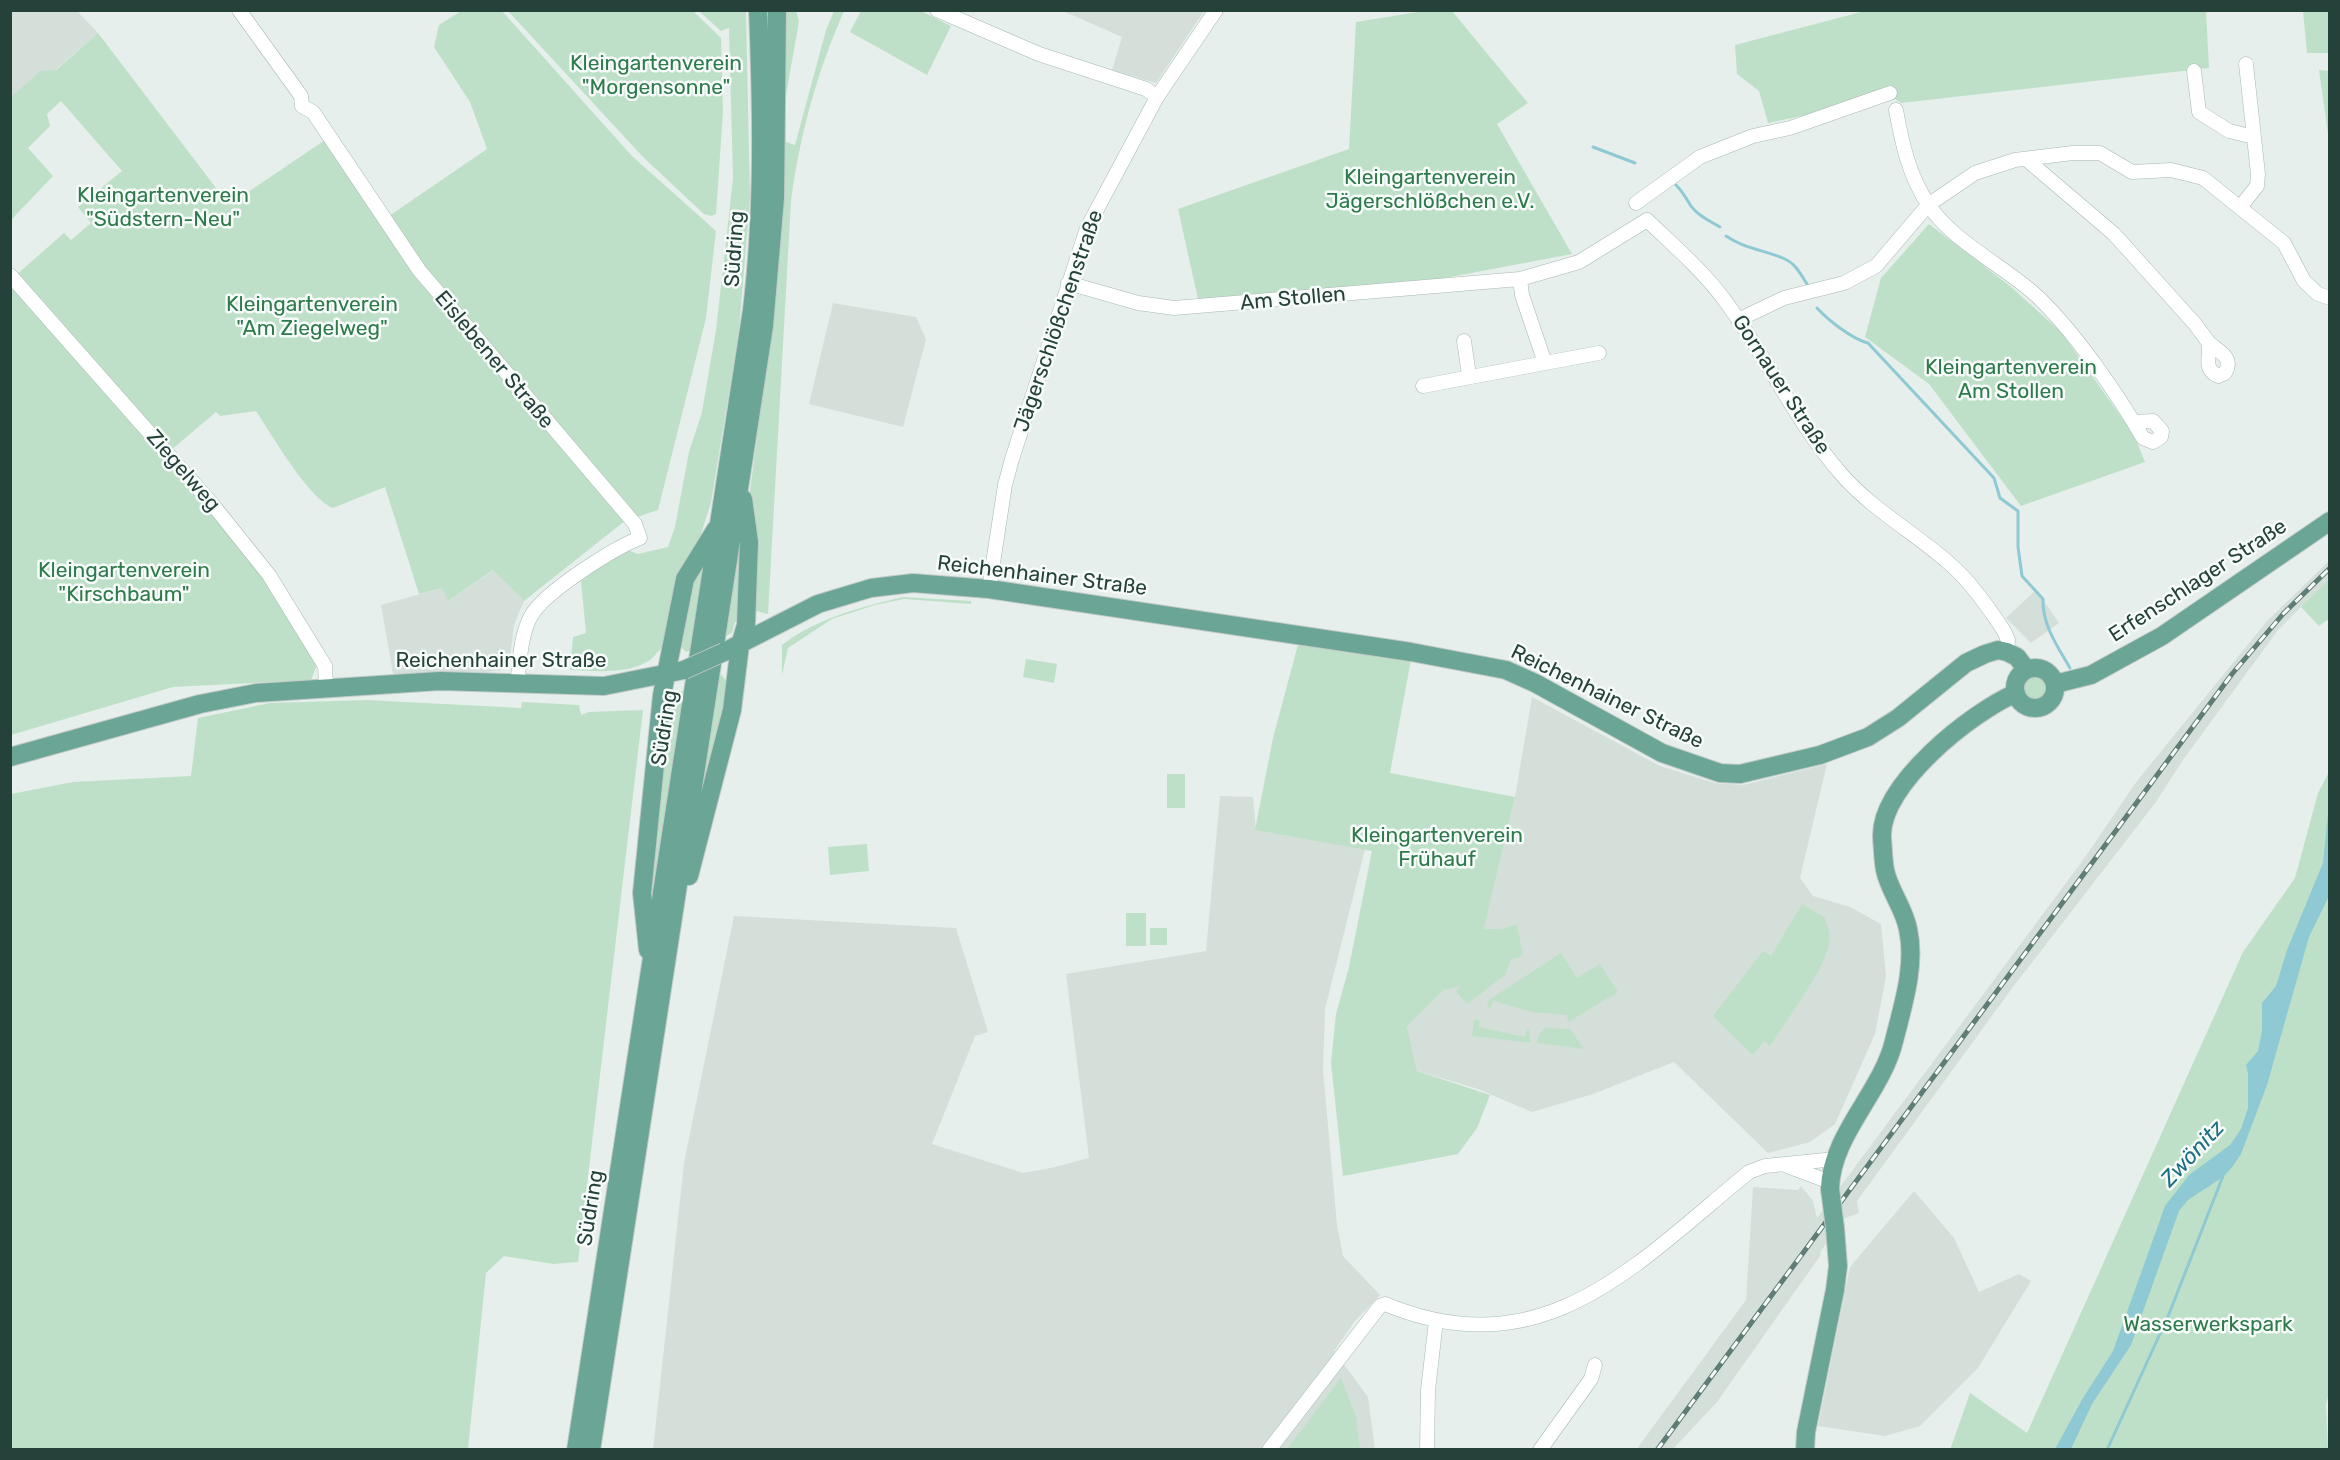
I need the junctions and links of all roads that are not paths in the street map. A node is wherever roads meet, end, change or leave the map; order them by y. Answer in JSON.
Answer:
{"nodes":[{"id":1,"x":239,"y":10,"type":"edge"},
{"id":2,"x":758,"y":10,"type":"edge"},
{"id":3,"x":777,"y":10,"type":"edge"},
{"id":4,"x":937,"y":10,"type":"edge"},
{"id":5,"x":1216,"y":10,"type":"edge"},
{"id":6,"x":2246,"y":64,"type":"dead end"},
{"id":7,"x":2194,"y":71,"type":"dead end"},
{"id":8,"x":1890,"y":93,"type":"dead end"},
{"id":9,"x":1157,"y":97,"type":"junction"},
{"id":10,"x":1896,"y":110,"type":"dead end"},
{"id":11,"x":2254,"y":137,"type":"junction"},
{"id":12,"x":2026,"y":159,"type":"junction"},
{"id":13,"x":1636,"y":203,"type":"dead end"},
{"id":14,"x":1928,"y":205,"type":"junction"},
{"id":15,"x":2241,"y":206,"type":"junction"},
{"id":16,"x":1647,"y":220,"type":"joint"},
{"id":17,"x":10,"y":275,"type":"edge"},
{"id":18,"x":1520,"y":279,"type":"junction"},
{"id":19,"x":1068,"y":283,"type":"junction"},
{"id":20,"x":2330,"y":298,"type":"edge"},
{"id":21,"x":1738,"y":320,"type":"junction"},
{"id":22,"x":1464,"y":341,"type":"dead end"},
{"id":23,"x":2209,"y":343,"type":"dead end"},
{"id":24,"x":1599,"y":353,"type":"dead end"},
{"id":25,"x":1545,"y":363,"type":"junction"},
{"id":26,"x":1469,"y":375,"type":"junction"},
{"id":27,"x":1423,"y":386,"type":"dead end"},
{"id":28,"x":2134,"y":422,"type":"dead end"},
{"id":29,"x":741,"y":478,"type":"junction"},
{"id":30,"x":721,"y":519,"type":"junction"},
{"id":31,"x":2330,"y":521,"type":"edge"},
{"id":32,"x":988,"y":589,"type":"junction"},
{"id":33,"x":732,"y":649,"type":"junction"},
{"id":34,"x":2007,"y":652,"type":"junction"},
{"id":35,"x":2026,"y":669,"type":"junction"},
{"id":36,"x":676,"y":672,"type":"junction"},
{"id":37,"x":2055,"y":684,"type":"junction"},
{"id":38,"x":518,"y":685,"type":"junction"},
{"id":39,"x":326,"y":686,"type":"junction"},
{"id":40,"x":2016,"y":693,"type":"junction"},
{"id":41,"x":10,"y":758,"type":"edge"},
{"id":42,"x":671,"y":928,"type":"junction"},
{"id":43,"x":650,"y":973,"type":"junction"},
{"id":44,"x":1836,"y":1160,"type":"junction"},
{"id":45,"x":1785,"y":1165,"type":"junction"},
{"id":46,"x":1830,"y":1186,"type":"junction"},
{"id":47,"x":1436,"y":1321,"type":"junction"},
{"id":48,"x":1595,"y":1365,"type":"dead end"},
{"id":49,"x":576,"y":1449,"type":"edge"},
{"id":50,"x":591,"y":1449,"type":"edge"},
{"id":51,"x":1269,"y":1449,"type":"edge"},
{"id":52,"x":1427,"y":1449,"type":"edge"},
{"id":53,"x":1540,"y":1449,"type":"edge"},
{"id":54,"x":1805,"y":1449,"type":"edge"}],
"edges":[{"from":1,"to":38,"type":"street","name":"Eislebener Straße"},
{"from":2,"to":30,"type":"main road","name":"Südring"},
{"from":3,"to":29,"type":"main road","name":"Südring"},
{"from":4,"to":9,"type":"street"},
{"from":5,"to":9,"type":"street","name":"Jägerschlößchenstraße"},
{"from":6,"to":11,"type":"street"},
{"from":7,"to":11,"type":"street"},
{"from":8,"to":13,"type":"street"},
{"from":9,"to":19,"type":"street","name":"Jägerschlößchenstraße"},
{"from":10,"to":14,"type":"street"},
{"from":11,"to":15,"type":"street"},
{"from":12,"to":14,"type":"street"},
{"from":12,"to":15,"type":"street"},
{"from":12,"to":23,"type":"street"},
{"from":14,"to":21,"type":"street"},
{"from":14,"to":28,"type":"street"},
{"from":15,"to":20,"type":"street"},
{"from":16,"to":18,"type":"street","name":"Am Stollen"},
{"from":16,"to":21,"type":"street","name":"Gornauer Straße"},
{"from":17,"to":39,"type":"street","name":"Ziegelweg"},
{"from":18,"to":19,"type":"street","name":"Am Stollen"},
{"from":18,"to":25,"type":"street"},
{"from":19,"to":32,"type":"street","name":"Jägerschlößchenstraße"},
{"from":21,"to":34,"type":"street","name":"Gornauer Straße"},
{"from":22,"to":26,"type":"street"},
{"from":24,"to":25,"type":"street"},
{"from":25,"to":26,"type":"street"},
{"from":26,"to":27,"type":"street"},
{"from":29,"to":33,"type":"main road"},
{"from":29,"to":42,"type":"main road","name":"Südring"},
{"from":30,"to":36,"type":"main road"},
{"from":30,"to":43,"type":"main road","name":"Südring"},
{"from":31,"to":37,"type":"main road","name":"Erfenschlager Straße"},
{"from":32,"to":33,"type":"main road","name":"Reichenhainer Straße"},
{"from":32,"to":34,"type":"main road","name":"Reichenhainer Straße"},
{"from":33,"to":36,"type":"main road","name":"Reichenhainer Straße","bridge":true},
{"from":33,"to":42,"type":"main road"},
{"from":34,"to":35,"type":"main road"},
{"from":35,"to":37,"type":"main road"},
{"from":35,"to":40,"type":"main road"},
{"from":36,"to":38,"type":"main road","name":"Reichenhainer Straße"},
{"from":36,"to":43,"type":"main road"},
{"from":37,"to":40,"type":"main road"},
{"from":38,"to":39,"type":"main road","name":"Reichenhainer Straße"},
{"from":39,"to":41,"type":"main road","name":"Reichenhainer Straße"},
{"from":40,"to":44,"type":"main road"},
{"from":42,"to":50,"type":"main road","name":"Südring"},
{"from":43,"to":49,"type":"main road","name":"Südring"},
{"from":44,"to":45,"type":"street"},
{"from":44,"to":46,"type":"main road"},
{"from":45,"to":46,"type":"street"},
{"from":45,"to":47,"type":"street"},
{"from":46,"to":54,"type":"main road","bridge":true},
{"from":47,"to":51,"type":"street"},
{"from":47,"to":52,"type":"street"},
{"from":48,"to":53,"type":"street"}]}
